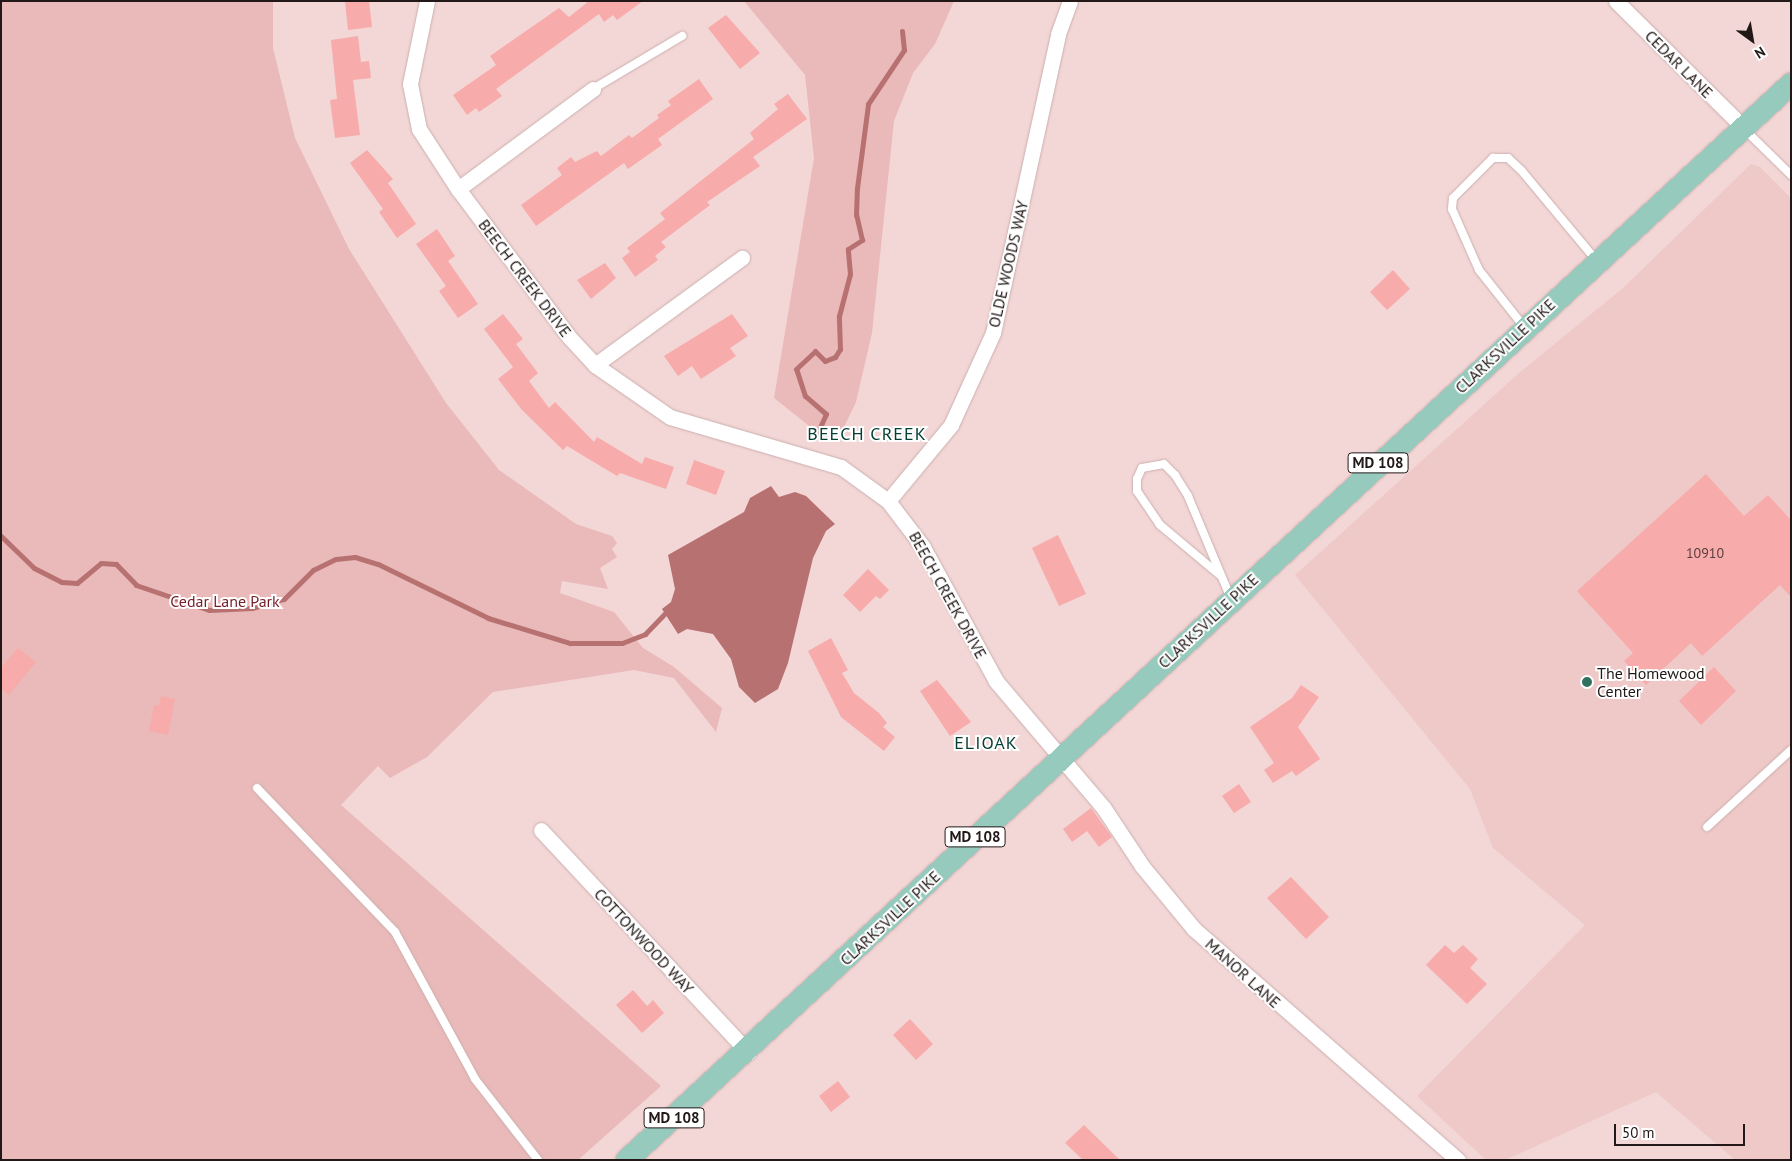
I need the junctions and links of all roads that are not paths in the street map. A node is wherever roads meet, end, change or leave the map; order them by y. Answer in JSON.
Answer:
{"nodes":[{"id":1,"x":427,"y":1,"type":"edge"},
{"id":2,"x":1070,"y":1,"type":"edge"},
{"id":3,"x":1616,"y":1,"type":"edge"},
{"id":4,"x":682,"y":36,"type":"dead end"},
{"id":5,"x":1791,"y":84,"type":"edge"},
{"id":6,"x":593,"y":89,"type":"joint"},
{"id":7,"x":1743,"y":127,"type":"junction"},
{"id":8,"x":1791,"y":176,"type":"edge"},
{"id":9,"x":458,"y":189,"type":"junction"},
{"id":10,"x":742,"y":258,"type":"dead end"},
{"id":11,"x":1597,"y":262,"type":"junction"},
{"id":12,"x":1525,"y":328,"type":"junction"},
{"id":13,"x":595,"y":365,"type":"junction"},
{"id":14,"x":888,"y":501,"type":"junction"},
{"id":15,"x":1221,"y":576,"type":"junction"},
{"id":16,"x":1231,"y":599,"type":"junction"},
{"id":17,"x":1791,"y":750,"type":"edge"},
{"id":18,"x":1060,"y":758,"type":"junction"},
{"id":19,"x":257,"y":788,"type":"dead end"},
{"id":20,"x":1707,"y":827,"type":"dead end"},
{"id":21,"x":541,"y":830,"type":"dead end"},
{"id":22,"x":748,"y":1052,"type":"junction"},
{"id":23,"x":538,"y":1160,"type":"edge"},
{"id":24,"x":627,"y":1160,"type":"edge"},
{"id":25,"x":1458,"y":1160,"type":"edge"}],
"edges":[{"from":1,"to":9,"type":"street","name":"BEECH CREEK DRIVE"},
{"from":2,"to":14,"type":"street","name":"OLDE WOODS WAY"},
{"from":3,"to":7,"type":"street","name":"CEDAR LANE"},
{"from":4,"to":6,"type":"lane"},
{"from":5,"to":7,"type":"main road","name":"CLARKSVILLE PIKE","number":"MD 108"},
{"from":6,"to":9,"type":"street"},
{"from":7,"to":8,"type":"lane"},
{"from":7,"to":11,"type":"main road","name":"CLARKSVILLE PIKE","number":"MD 108"},
{"from":9,"to":13,"type":"street","name":"BEECH CREEK DRIVE"},
{"from":10,"to":13,"type":"street"},
{"from":11,"to":12,"type":"main road","name":"CLARKSVILLE PIKE","number":"MD 108"},
{"from":11,"to":12,"type":"lane"},
{"from":12,"to":16,"type":"main road","name":"CLARKSVILLE PIKE","number":"MD 108"},
{"from":13,"to":14,"type":"street","name":"BEECH CREEK DRIVE"},
{"from":14,"to":18,"type":"street","name":"BEECH CREEK DRIVE"},
{"from":15,"to":15,"type":"lane"},
{"from":15,"to":16,"type":"lane"},
{"from":16,"to":18,"type":"main road","name":"CLARKSVILLE PIKE","number":"MD 108"},
{"from":17,"to":20,"type":"lane"},
{"from":18,"to":22,"type":"main road","name":"CLARKSVILLE PIKE","number":"MD 108"},
{"from":18,"to":25,"type":"street","name":"MANOR LANE"},
{"from":19,"to":23,"type":"lane"},
{"from":21,"to":22,"type":"street","name":"COTTONWOOD WAY"},
{"from":22,"to":24,"type":"main road","name":"CLARKSVILLE PIKE","number":"MD 108"}]}
